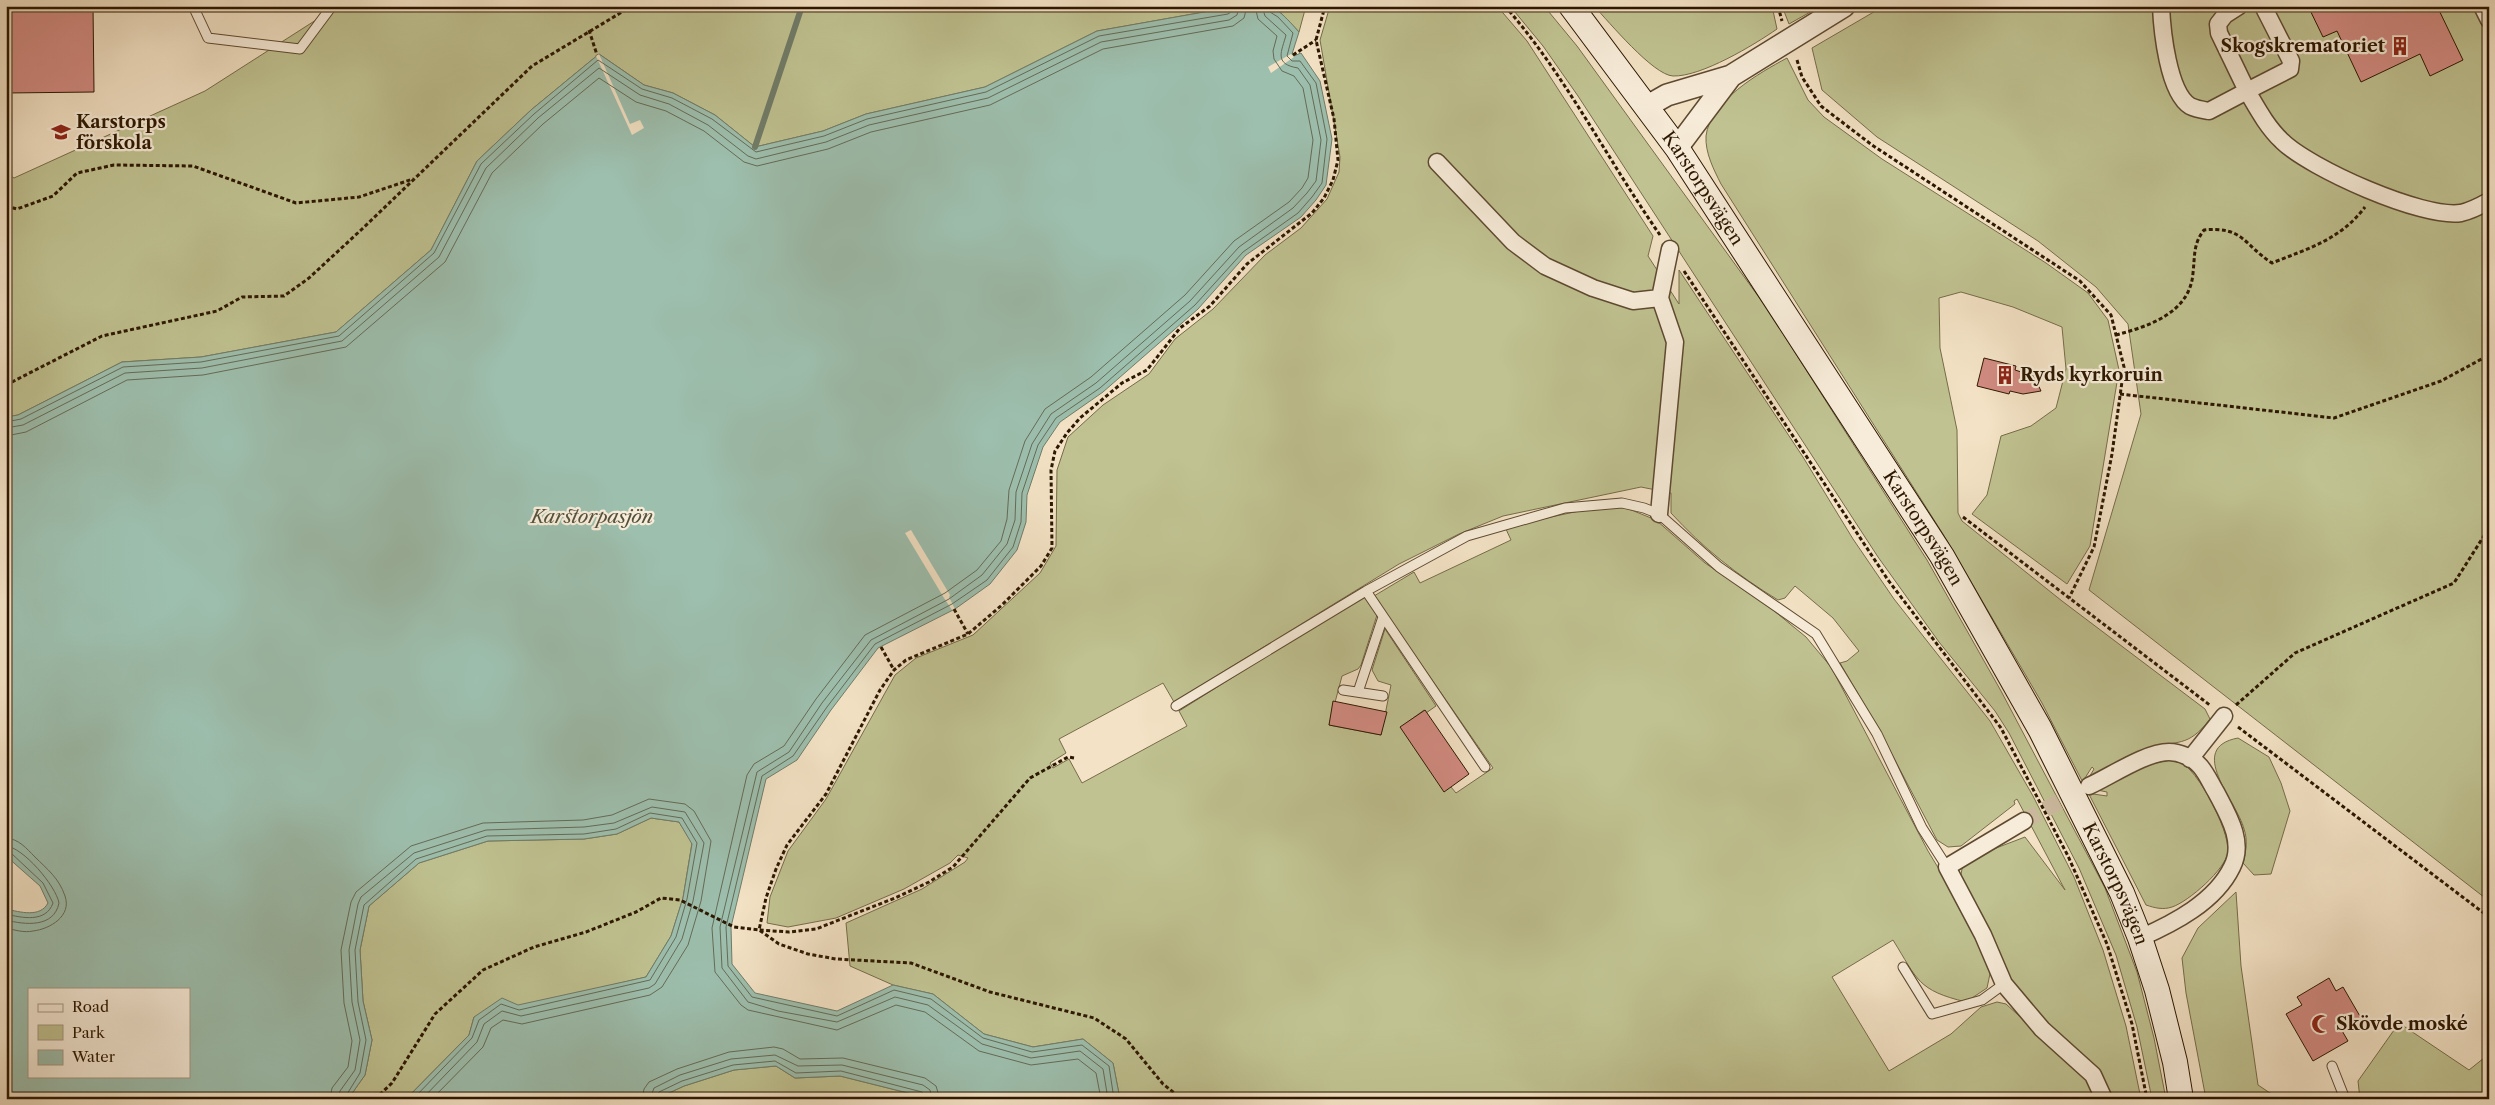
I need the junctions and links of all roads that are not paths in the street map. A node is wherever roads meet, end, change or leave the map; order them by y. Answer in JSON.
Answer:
{"nodes":[{"id":1,"x":194,"y":6,"type":"edge"},
{"id":2,"x":332,"y":6,"type":"edge"},
{"id":3,"x":1571,"y":6,"type":"edge"},
{"id":4,"x":1844,"y":6,"type":"edge"},
{"id":5,"x":2161,"y":6,"type":"edge"},
{"id":6,"x":2238,"y":6,"type":"edge"},
{"id":7,"x":2263,"y":6,"type":"edge"},
{"id":8,"x":1731,"y":76,"type":"junction"},
{"id":9,"x":2247,"y":91,"type":"junction"},
{"id":10,"x":1646,"y":107,"type":"junction"},
{"id":11,"x":1678,"y":148,"type":"junction"},
{"id":12,"x":1437,"y":162,"type":"dead end"},
{"id":13,"x":2489,"y":201,"type":"edge"},
{"id":14,"x":1670,"y":249,"type":"road end"},
{"id":15,"x":1660,"y":298,"type":"junction"},
{"id":16,"x":1658,"y":514,"type":"junction"},
{"id":17,"x":1366,"y":591,"type":"junction"},
{"id":18,"x":1383,"y":617,"type":"junction"},
{"id":19,"x":1343,"y":690,"type":"dead end"},
{"id":20,"x":1358,"y":692,"type":"junction"},
{"id":21,"x":1383,"y":696,"type":"dead end"},
{"id":22,"x":1176,"y":706,"type":"dead end"},
{"id":23,"x":2224,"y":716,"type":"road end"},
{"id":24,"x":2190,"y":758,"type":"junction"},
{"id":25,"x":1485,"y":767,"type":"dead end"},
{"id":26,"x":2089,"y":786,"type":"tunnel mouth"},
{"id":27,"x":2024,"y":821,"type":"tunnel mouth"},
{"id":28,"x":1947,"y":867,"type":"junction"},
{"id":29,"x":2140,"y":938,"type":"junction"},
{"id":30,"x":1903,"y":967,"type":"dead end"},
{"id":31,"x":2004,"y":984,"type":"junction"},
{"id":32,"x":2332,"y":1066,"type":"dead end"},
{"id":33,"x":2104,"y":1099,"type":"edge"},
{"id":34,"x":2181,"y":1099,"type":"edge"},
{"id":35,"x":2345,"y":1099,"type":"edge"}],
"edges":[{"from":1,"to":2,"type":"lane"},
{"from":3,"to":10,"type":"main road","name":"Karstorpsvägen"},
{"from":4,"to":8,"type":"street"},
{"from":5,"to":9,"type":"street"},
{"from":6,"to":9,"type":"street"},
{"from":7,"to":9,"type":"street"},
{"from":8,"to":10,"type":"street"},
{"from":8,"to":11,"type":"street"},
{"from":9,"to":13,"type":"street"},
{"from":10,"to":11,"type":"main road","name":"Karstorpsvägen"},
{"from":11,"to":29,"type":"main road","name":"Karstorpsvägen"},
{"from":12,"to":15,"type":"street"},
{"from":14,"to":15,"type":"street"},
{"from":15,"to":16,"type":"street"},
{"from":16,"to":17,"type":"lane"},
{"from":16,"to":28,"type":"lane"},
{"from":17,"to":18,"type":"lane"},
{"from":17,"to":22,"type":"lane"},
{"from":18,"to":20,"type":"lane"},
{"from":18,"to":25,"type":"lane"},
{"from":19,"to":20,"type":"lane"},
{"from":20,"to":21,"type":"lane"},
{"from":23,"to":24,"type":"street"},
{"from":24,"to":26,"type":"street"},
{"from":24,"to":29,"type":"street"},
{"from":27,"to":28,"type":"street"},
{"from":28,"to":31,"type":"street"},
{"from":29,"to":34,"type":"main road","name":"Karstorpsvägen"},
{"from":30,"to":31,"type":"lane"},
{"from":31,"to":33,"type":"street"},
{"from":32,"to":35,"type":"lane"}]}
